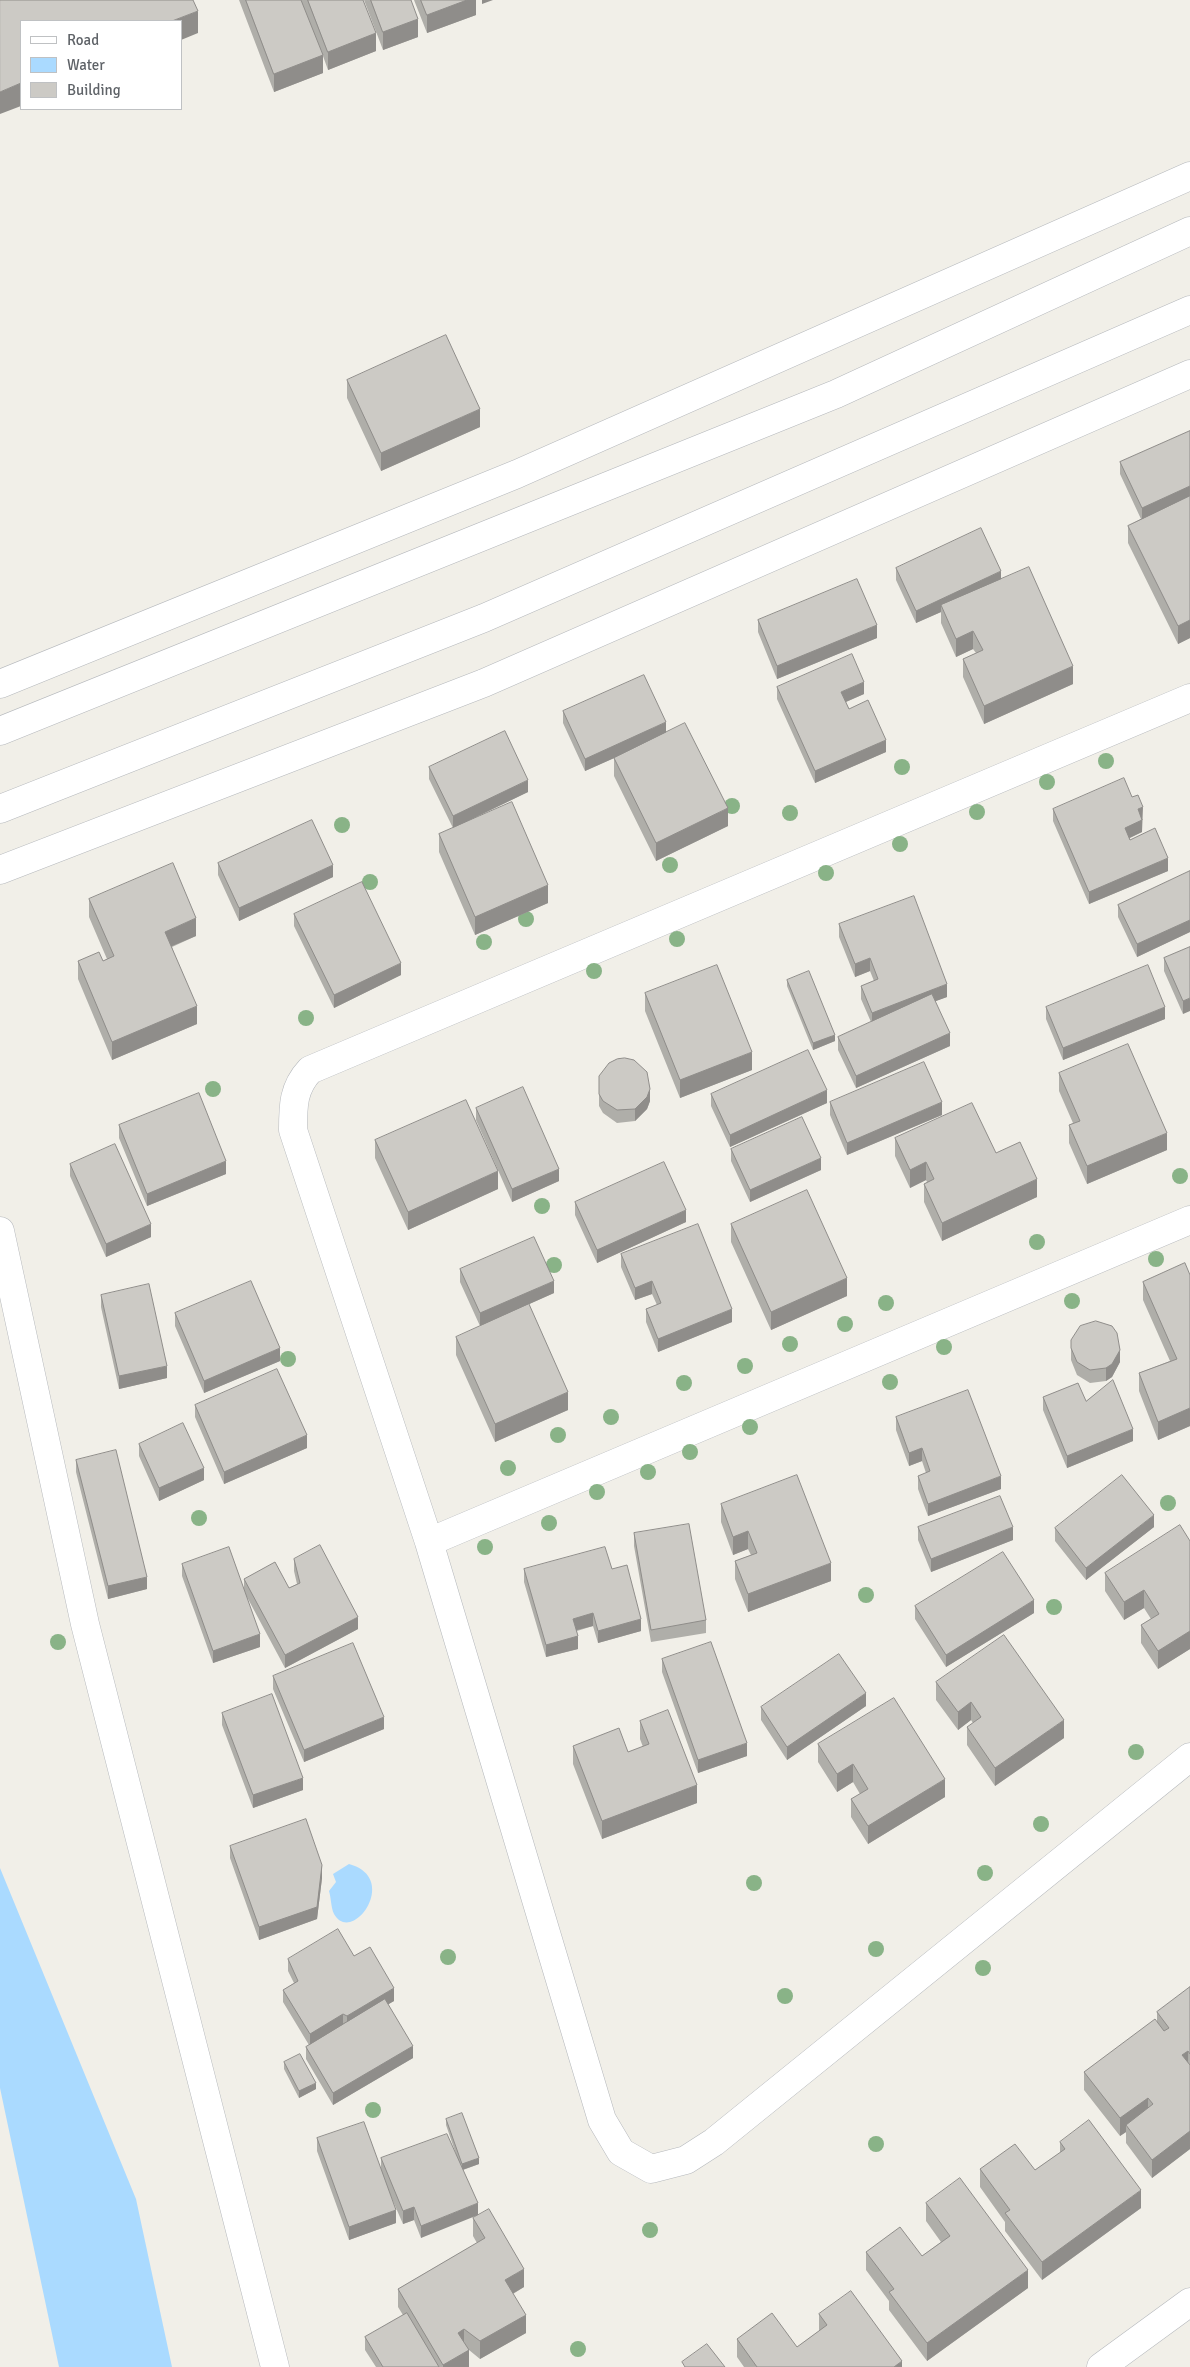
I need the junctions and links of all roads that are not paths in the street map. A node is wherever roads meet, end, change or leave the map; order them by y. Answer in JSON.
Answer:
{"nodes":[{"id":1,"x":1190,"y":176,"type":"edge"},
{"id":2,"x":1190,"y":231,"type":"edge"},
{"id":3,"x":1190,"y":310,"type":"edge"},
{"id":4,"x":1190,"y":374,"type":"edge"},
{"id":5,"x":0,"y":684,"type":"edge"},
{"id":6,"x":1190,"y":698,"type":"edge"},
{"id":7,"x":0,"y":731,"type":"edge"},
{"id":8,"x":0,"y":809,"type":"edge"},
{"id":9,"x":0,"y":870,"type":"edge"},
{"id":10,"x":1190,"y":1220,"type":"edge"},
{"id":11,"x":0,"y":1231,"type":"edge"},
{"id":12,"x":429,"y":1542,"type":"junction"},
{"id":13,"x":1190,"y":1757,"type":"edge"},
{"id":14,"x":1190,"y":2302,"type":"edge"},
{"id":15,"x":276,"y":2367,"type":"edge"},
{"id":16,"x":1101,"y":2367,"type":"edge"}],
"edges":[{"from":1,"to":5,"type":"street"},
{"from":2,"to":7,"type":"street"},
{"from":3,"to":8,"type":"street"},
{"from":4,"to":9,"type":"street"},
{"from":6,"to":12,"type":"street"},
{"from":10,"to":12,"type":"street"},
{"from":11,"to":15,"type":"street"},
{"from":12,"to":13,"type":"street"},
{"from":14,"to":16,"type":"street"}]}
